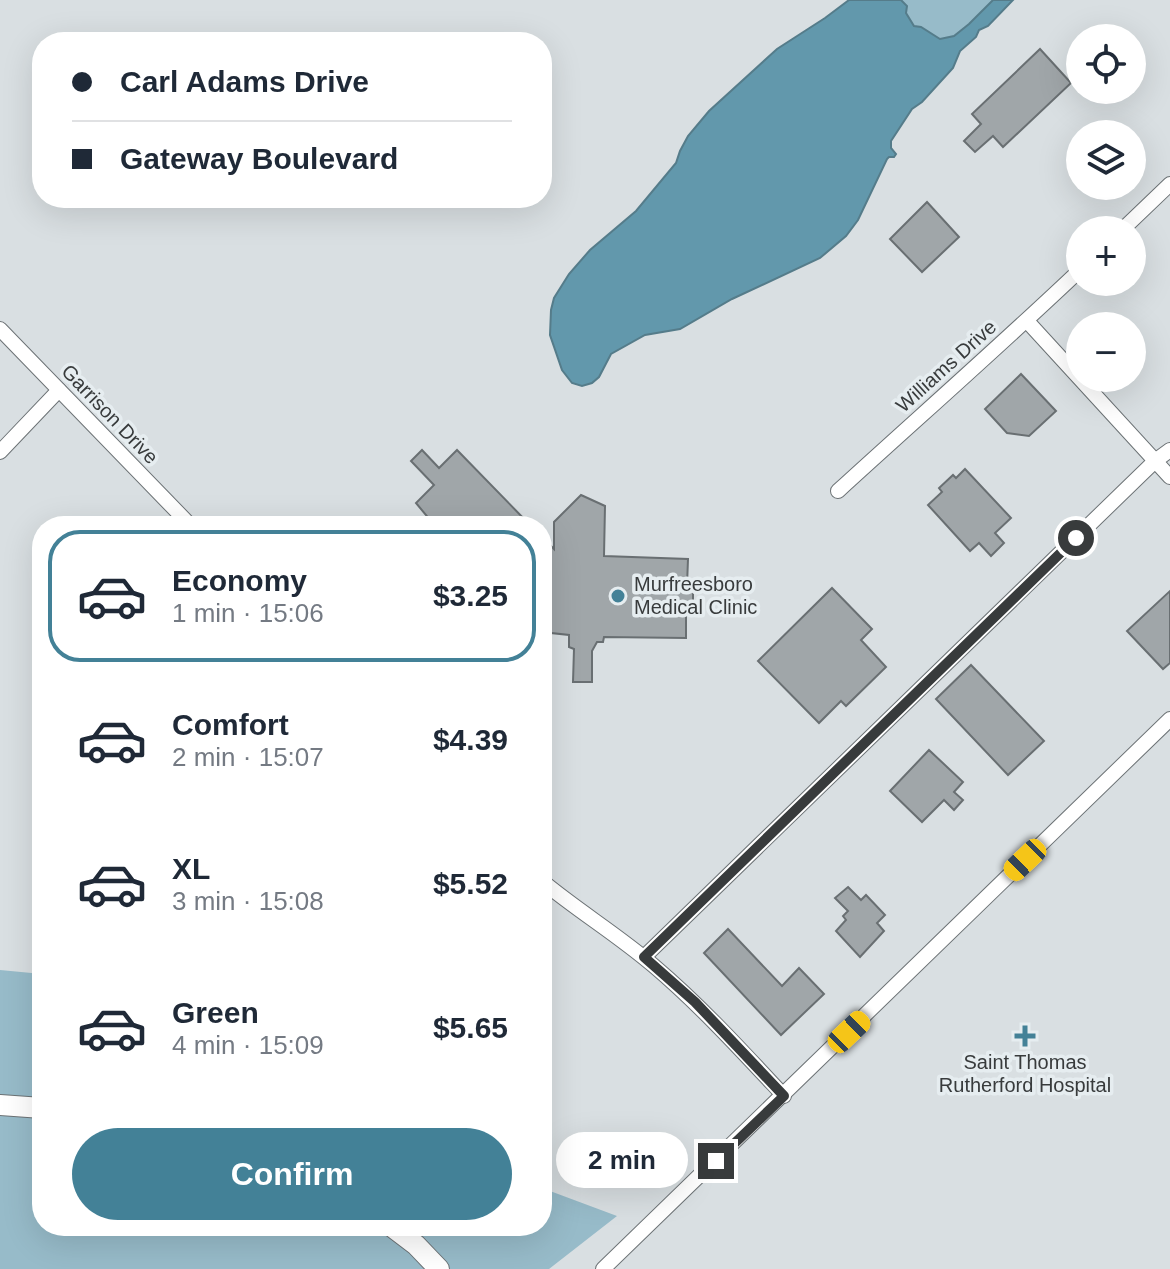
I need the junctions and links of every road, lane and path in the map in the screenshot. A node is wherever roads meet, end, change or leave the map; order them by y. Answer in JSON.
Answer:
{"nodes":[{"id":1,"x":1170,"y":184,"type":"edge"},
{"id":2,"x":1137,"y":216,"type":"edge"},
{"id":3,"x":1066,"y":283,"type":"edge"},
{"id":4,"x":1027,"y":321,"type":"junction"},
{"id":5,"x":0,"y":329,"type":"edge"},
{"id":6,"x":59,"y":390,"type":"junction"},
{"id":7,"x":1170,"y":450,"type":"edge"},
{"id":8,"x":0,"y":452,"type":"edge"},
{"id":9,"x":1155,"y":461,"type":"junction"},
{"id":10,"x":1170,"y":477,"type":"edge"},
{"id":11,"x":838,"y":491,"type":"dead end"},
{"id":12,"x":181,"y":516,"type":"edge"},
{"id":13,"x":1170,"y":719,"type":"edge"},
{"id":14,"x":552,"y":889,"type":"edge"},
{"id":15,"x":644,"y":957,"type":"junction"},
{"id":16,"x":784,"y":1096,"type":"junction"},
{"id":17,"x":0,"y":1105,"type":"edge"},
{"id":18,"x":32,"y":1107,"type":"edge"},
{"id":19,"x":404,"y":1236,"type":"edge"},
{"id":20,"x":439,"y":1269,"type":"edge"},
{"id":21,"x":603,"y":1269,"type":"edge"}],
"edges":[{"from":1,"to":2,"type":"street"},
{"from":3,"to":4,"type":"street","name":"Williams Drive"},
{"from":4,"to":9,"type":"street"},
{"from":4,"to":11,"type":"street","name":"Williams Drive"},
{"from":5,"to":6,"type":"street","name":"Garrison Drive"},
{"from":6,"to":8,"type":"street"},
{"from":6,"to":12,"type":"street","name":"Garrison Drive"},
{"from":7,"to":9,"type":"street"},
{"from":9,"to":10,"type":"street"},
{"from":9,"to":15,"type":"street"},
{"from":13,"to":16,"type":"street"},
{"from":14,"to":15,"type":"street"},
{"from":15,"to":16,"type":"street"},
{"from":16,"to":21,"type":"street"},
{"from":17,"to":18,"type":"main road"},
{"from":19,"to":20,"type":"main road"}]}
